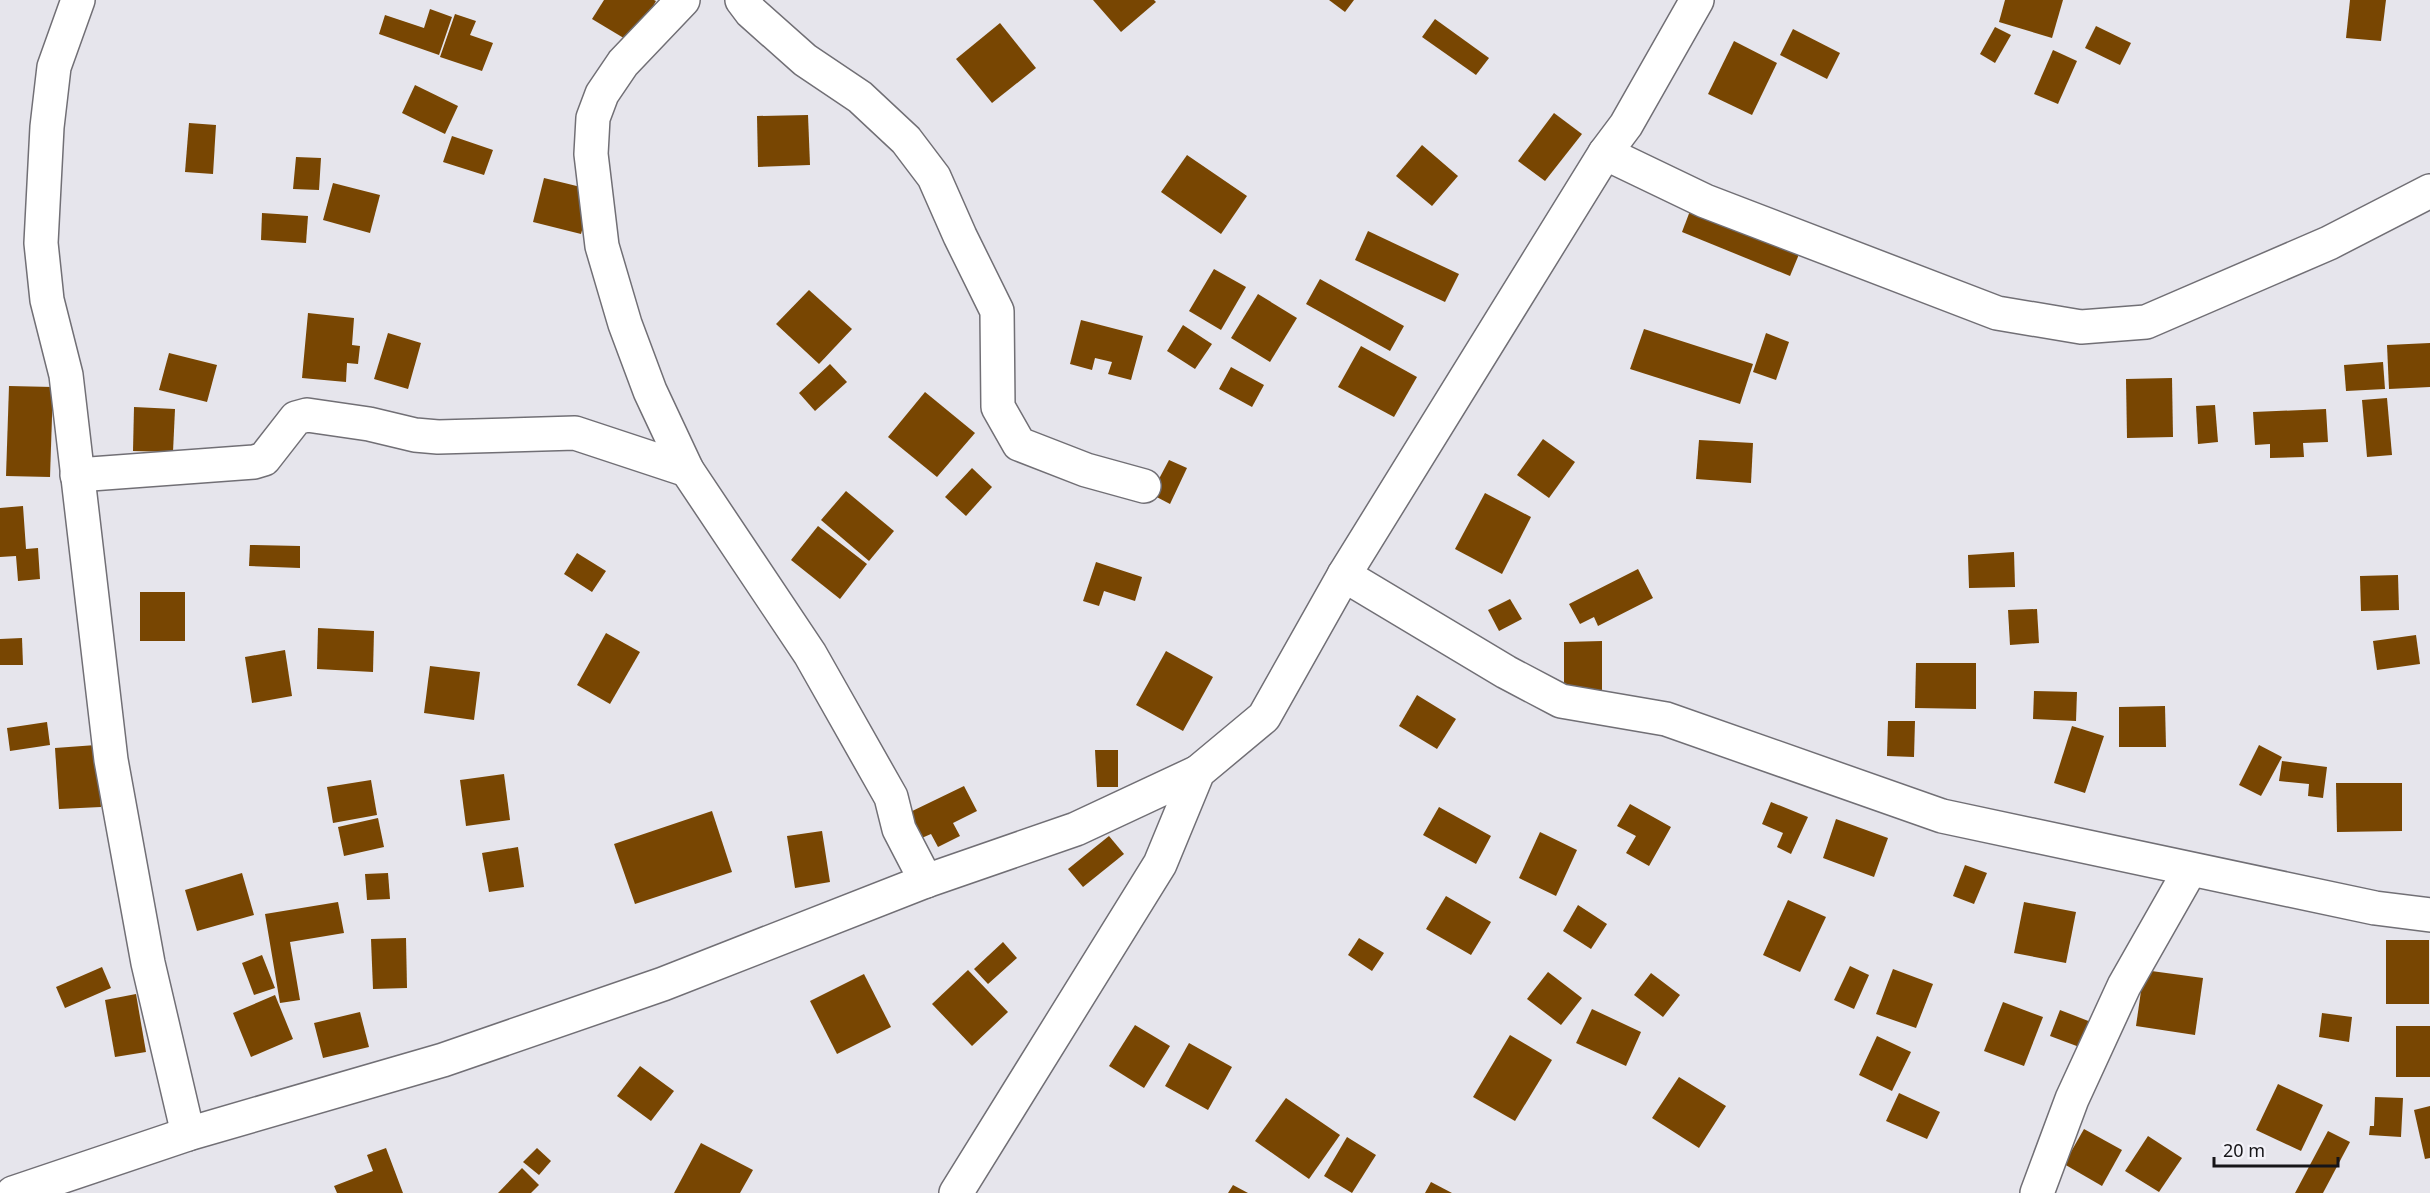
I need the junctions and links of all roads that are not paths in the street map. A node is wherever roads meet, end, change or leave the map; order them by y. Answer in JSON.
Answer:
{"nodes":[{"id":1,"x":78,"y":0,"type":"edge"},
{"id":2,"x":683,"y":0,"type":"edge"},
{"id":3,"x":742,"y":0,"type":"edge"},
{"id":4,"x":1697,"y":0,"type":"edge"},
{"id":5,"x":1605,"y":153,"type":"junction"},
{"id":6,"x":2430,"y":191,"type":"edge"},
{"id":7,"x":687,"y":470,"type":"junction"},
{"id":8,"x":77,"y":475,"type":"junction"},
{"id":9,"x":1144,"y":486,"type":"dead end"},
{"id":10,"x":1344,"y":574,"type":"junction"},
{"id":11,"x":1198,"y":772,"type":"junction"},
{"id":12,"x":2190,"y":870,"type":"junction"},
{"id":13,"x":926,"y":881,"type":"junction"},
{"id":14,"x":2430,"y":915,"type":"edge"},
{"id":15,"x":188,"y":1134,"type":"junction"},
{"id":16,"x":14,"y":1193,"type":"edge"},
{"id":17,"x":956,"y":1193,"type":"edge"},
{"id":18,"x":2037,"y":1193,"type":"edge"}],
"edges":[{"from":1,"to":8,"type":"street"},
{"from":2,"to":7,"type":"street"},
{"from":3,"to":9,"type":"street"},
{"from":4,"to":5,"type":"street"},
{"from":5,"to":6,"type":"street"},
{"from":5,"to":10,"type":"street"},
{"from":7,"to":8,"type":"street"},
{"from":7,"to":13,"type":"street"},
{"from":8,"to":15,"type":"street"},
{"from":10,"to":11,"type":"street"},
{"from":10,"to":12,"type":"street"},
{"from":11,"to":13,"type":"street"},
{"from":11,"to":17,"type":"street"},
{"from":12,"to":14,"type":"street"},
{"from":12,"to":18,"type":"street"},
{"from":13,"to":15,"type":"street"},
{"from":15,"to":16,"type":"street"}]}
